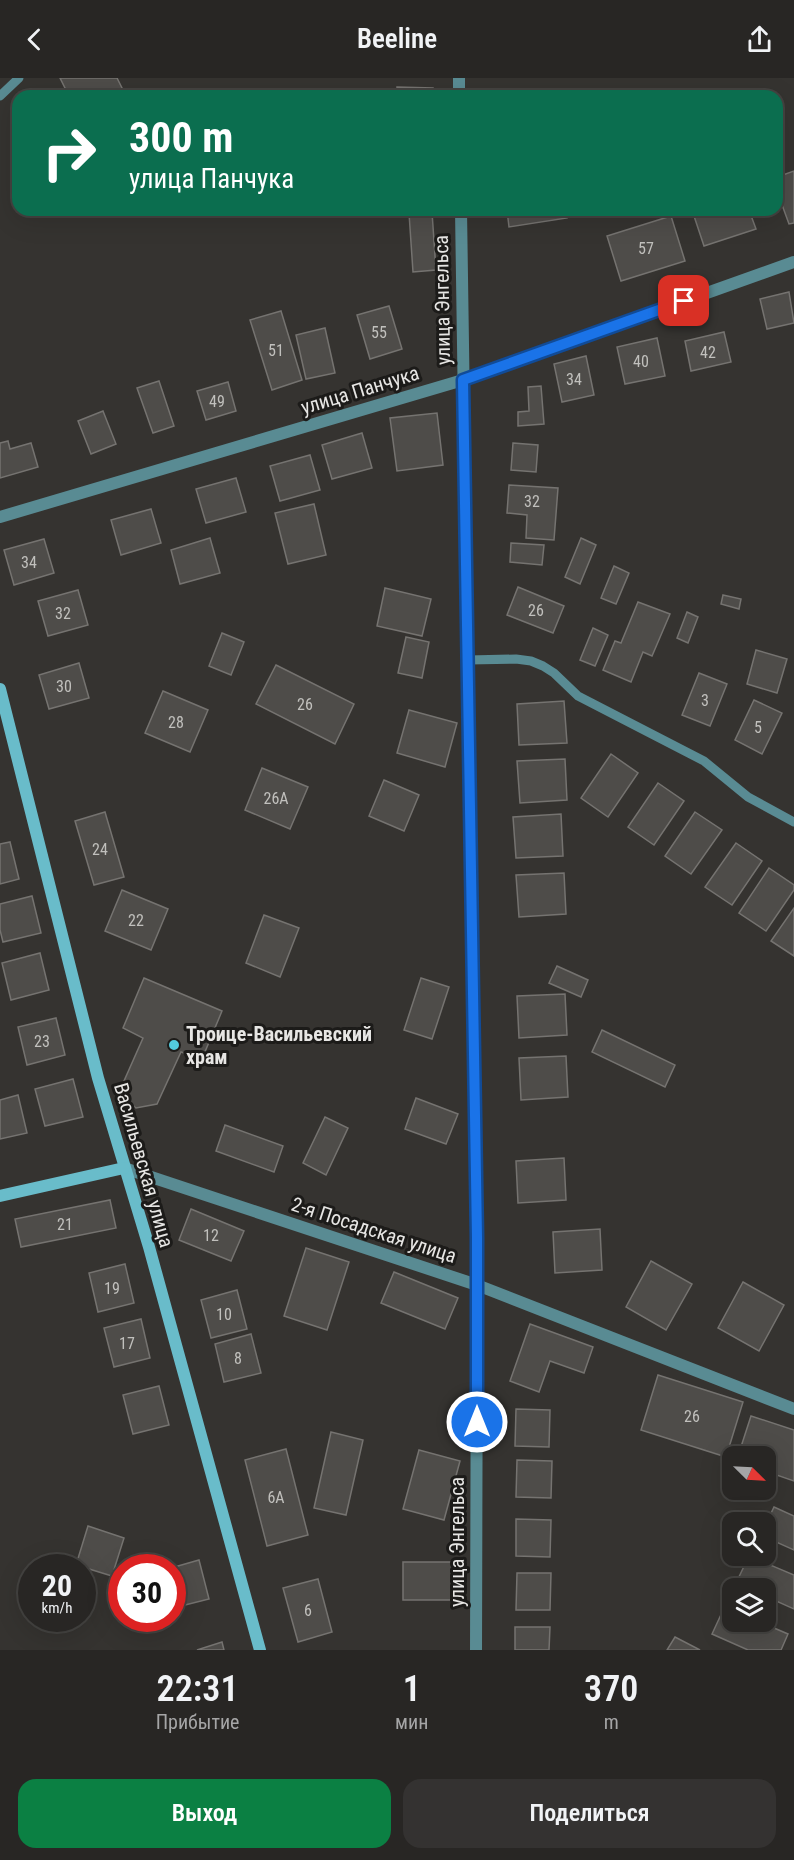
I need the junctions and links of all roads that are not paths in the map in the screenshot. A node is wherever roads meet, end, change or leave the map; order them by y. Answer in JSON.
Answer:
{"nodes":[{"id":1,"x":19,"y":78,"type":"edge"},
{"id":2,"x":0,"y":96,"type":"edge"},
{"id":3,"x":461,"y":216,"type":"edge"},
{"id":4,"x":794,"y":262,"type":"edge"},
{"id":5,"x":463,"y":380,"type":"junction"},
{"id":6,"x":0,"y":517,"type":"edge"},
{"id":7,"x":468,"y":660,"type":"junction"},
{"id":8,"x":0,"y":689,"type":"edge"},
{"id":9,"x":794,"y":822,"type":"edge"},
{"id":10,"x":124,"y":1168,"type":"junction"},
{"id":11,"x":0,"y":1196,"type":"edge"},
{"id":12,"x":477,"y":1285,"type":"junction"},
{"id":13,"x":794,"y":1409,"type":"edge"},
{"id":14,"x":260,"y":1650,"type":"edge"},
{"id":15,"x":476,"y":1650,"type":"edge"}],
"edges":[{"from":1,"to":2,"type":"lane"},
{"from":3,"to":5,"type":"street","name":"улица Энгельса"},
{"from":4,"to":5,"type":"street","name":"улица Панчука"},
{"from":5,"to":6,"type":"street","name":"улица Панчука"},
{"from":5,"to":7,"type":"street","name":"улица Энгельса"},
{"from":7,"to":9,"type":"lane"},
{"from":7,"to":12,"type":"street","name":"улица Энгельса"},
{"from":8,"to":10,"type":"main road","name":"Васильевская улица"},
{"from":10,"to":11,"type":"main road"},
{"from":10,"to":12,"type":"street","name":"2-я Посадская улица"},
{"from":10,"to":14,"type":"main road","name":"Васильевская улица"},
{"from":12,"to":13,"type":"street","name":"2-я Посадская улица"},
{"from":12,"to":15,"type":"street","name":"улица Энгельса"}]}
